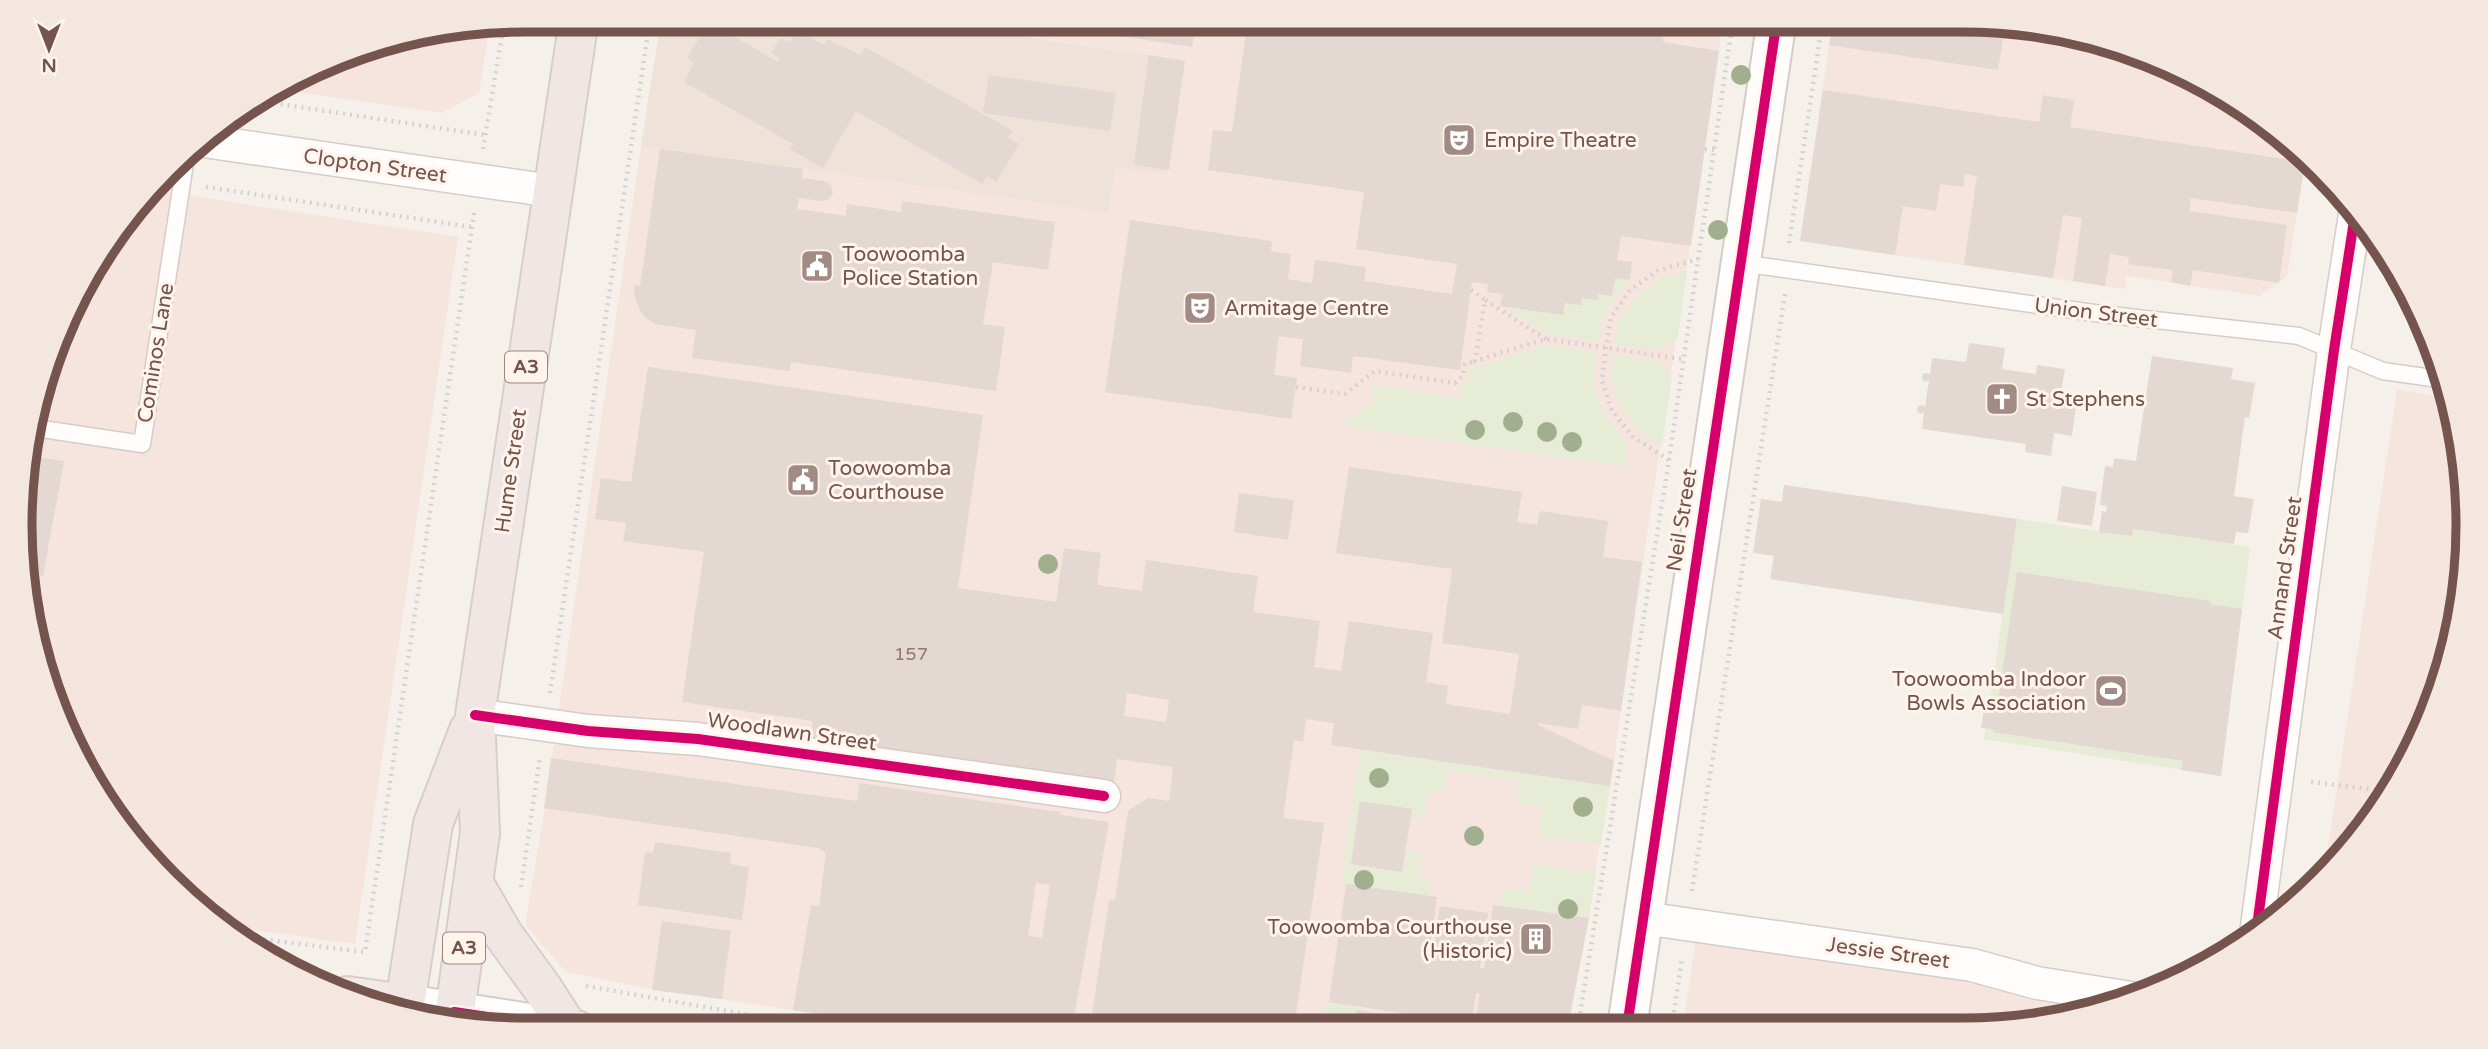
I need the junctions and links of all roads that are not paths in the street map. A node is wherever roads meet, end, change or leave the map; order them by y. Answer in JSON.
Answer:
{"nodes":[{"id":1,"x":577,"y":32,"type":"edge"},
{"id":2,"x":1775,"y":32,"type":"edge"},
{"id":3,"x":213,"y":142,"type":"edge"},
{"id":4,"x":184,"y":168,"type":"edge"},
{"id":5,"x":552,"y":191,"type":"junction"},
{"id":6,"x":2354,"y":222,"type":"edge"},
{"id":7,"x":1741,"y":263,"type":"junction"},
{"id":8,"x":2333,"y":350,"type":"junction"},
{"id":9,"x":2434,"y":378,"type":"edge"},
{"id":10,"x":41,"y":429,"type":"edge"},
{"id":11,"x":475,"y":715,"type":"junction"},
{"id":12,"x":1104,"y":796,"type":"dead end"},
{"id":13,"x":474,"y":884,"type":"junction"},
{"id":14,"x":1643,"y":918,"type":"junction"},
{"id":15,"x":2258,"y":920,"type":"edge"},
{"id":16,"x":2110,"y":995,"type":"edge"},
{"id":17,"x":406,"y":1003,"type":"edge"},
{"id":18,"x":454,"y":1012,"type":"edge"},
{"id":19,"x":564,"y":1018,"type":"edge"},
{"id":20,"x":1628,"y":1018,"type":"edge"}],
"edges":[{"from":1,"to":5,"type":"highway","name":"Hume Street","number":"A3"},
{"from":2,"to":7,"type":"street","name":"Neil Street"},
{"from":3,"to":5,"type":"street","name":"Clopton Street"},
{"from":4,"to":10,"type":"lane","name":"Cominos Lane"},
{"from":5,"to":11,"type":"highway","name":"Hume Street","number":"A3"},
{"from":6,"to":8,"type":"street","name":"Annand Street"},
{"from":7,"to":8,"type":"lane","name":"Union Street"},
{"from":7,"to":14,"type":"street","name":"Neil Street"},
{"from":8,"to":9,"type":"lane","name":"Union Street"},
{"from":8,"to":15,"type":"street","name":"Annand Street"},
{"from":11,"to":12,"type":"street","name":"Woodlawn Street"},
{"from":11,"to":13,"type":"highway","name":"Hume Street","number":"A3"},
{"from":11,"to":17,"type":"highway","name":"Hume Street","number":"A3"},
{"from":13,"to":18,"type":"highway","name":"Hume Street","number":"A3"},
{"from":13,"to":19,"type":"highway"},
{"from":14,"to":16,"type":"street","name":"Jessie Street"},
{"from":14,"to":20,"type":"street","name":"Neil Street"}]}
